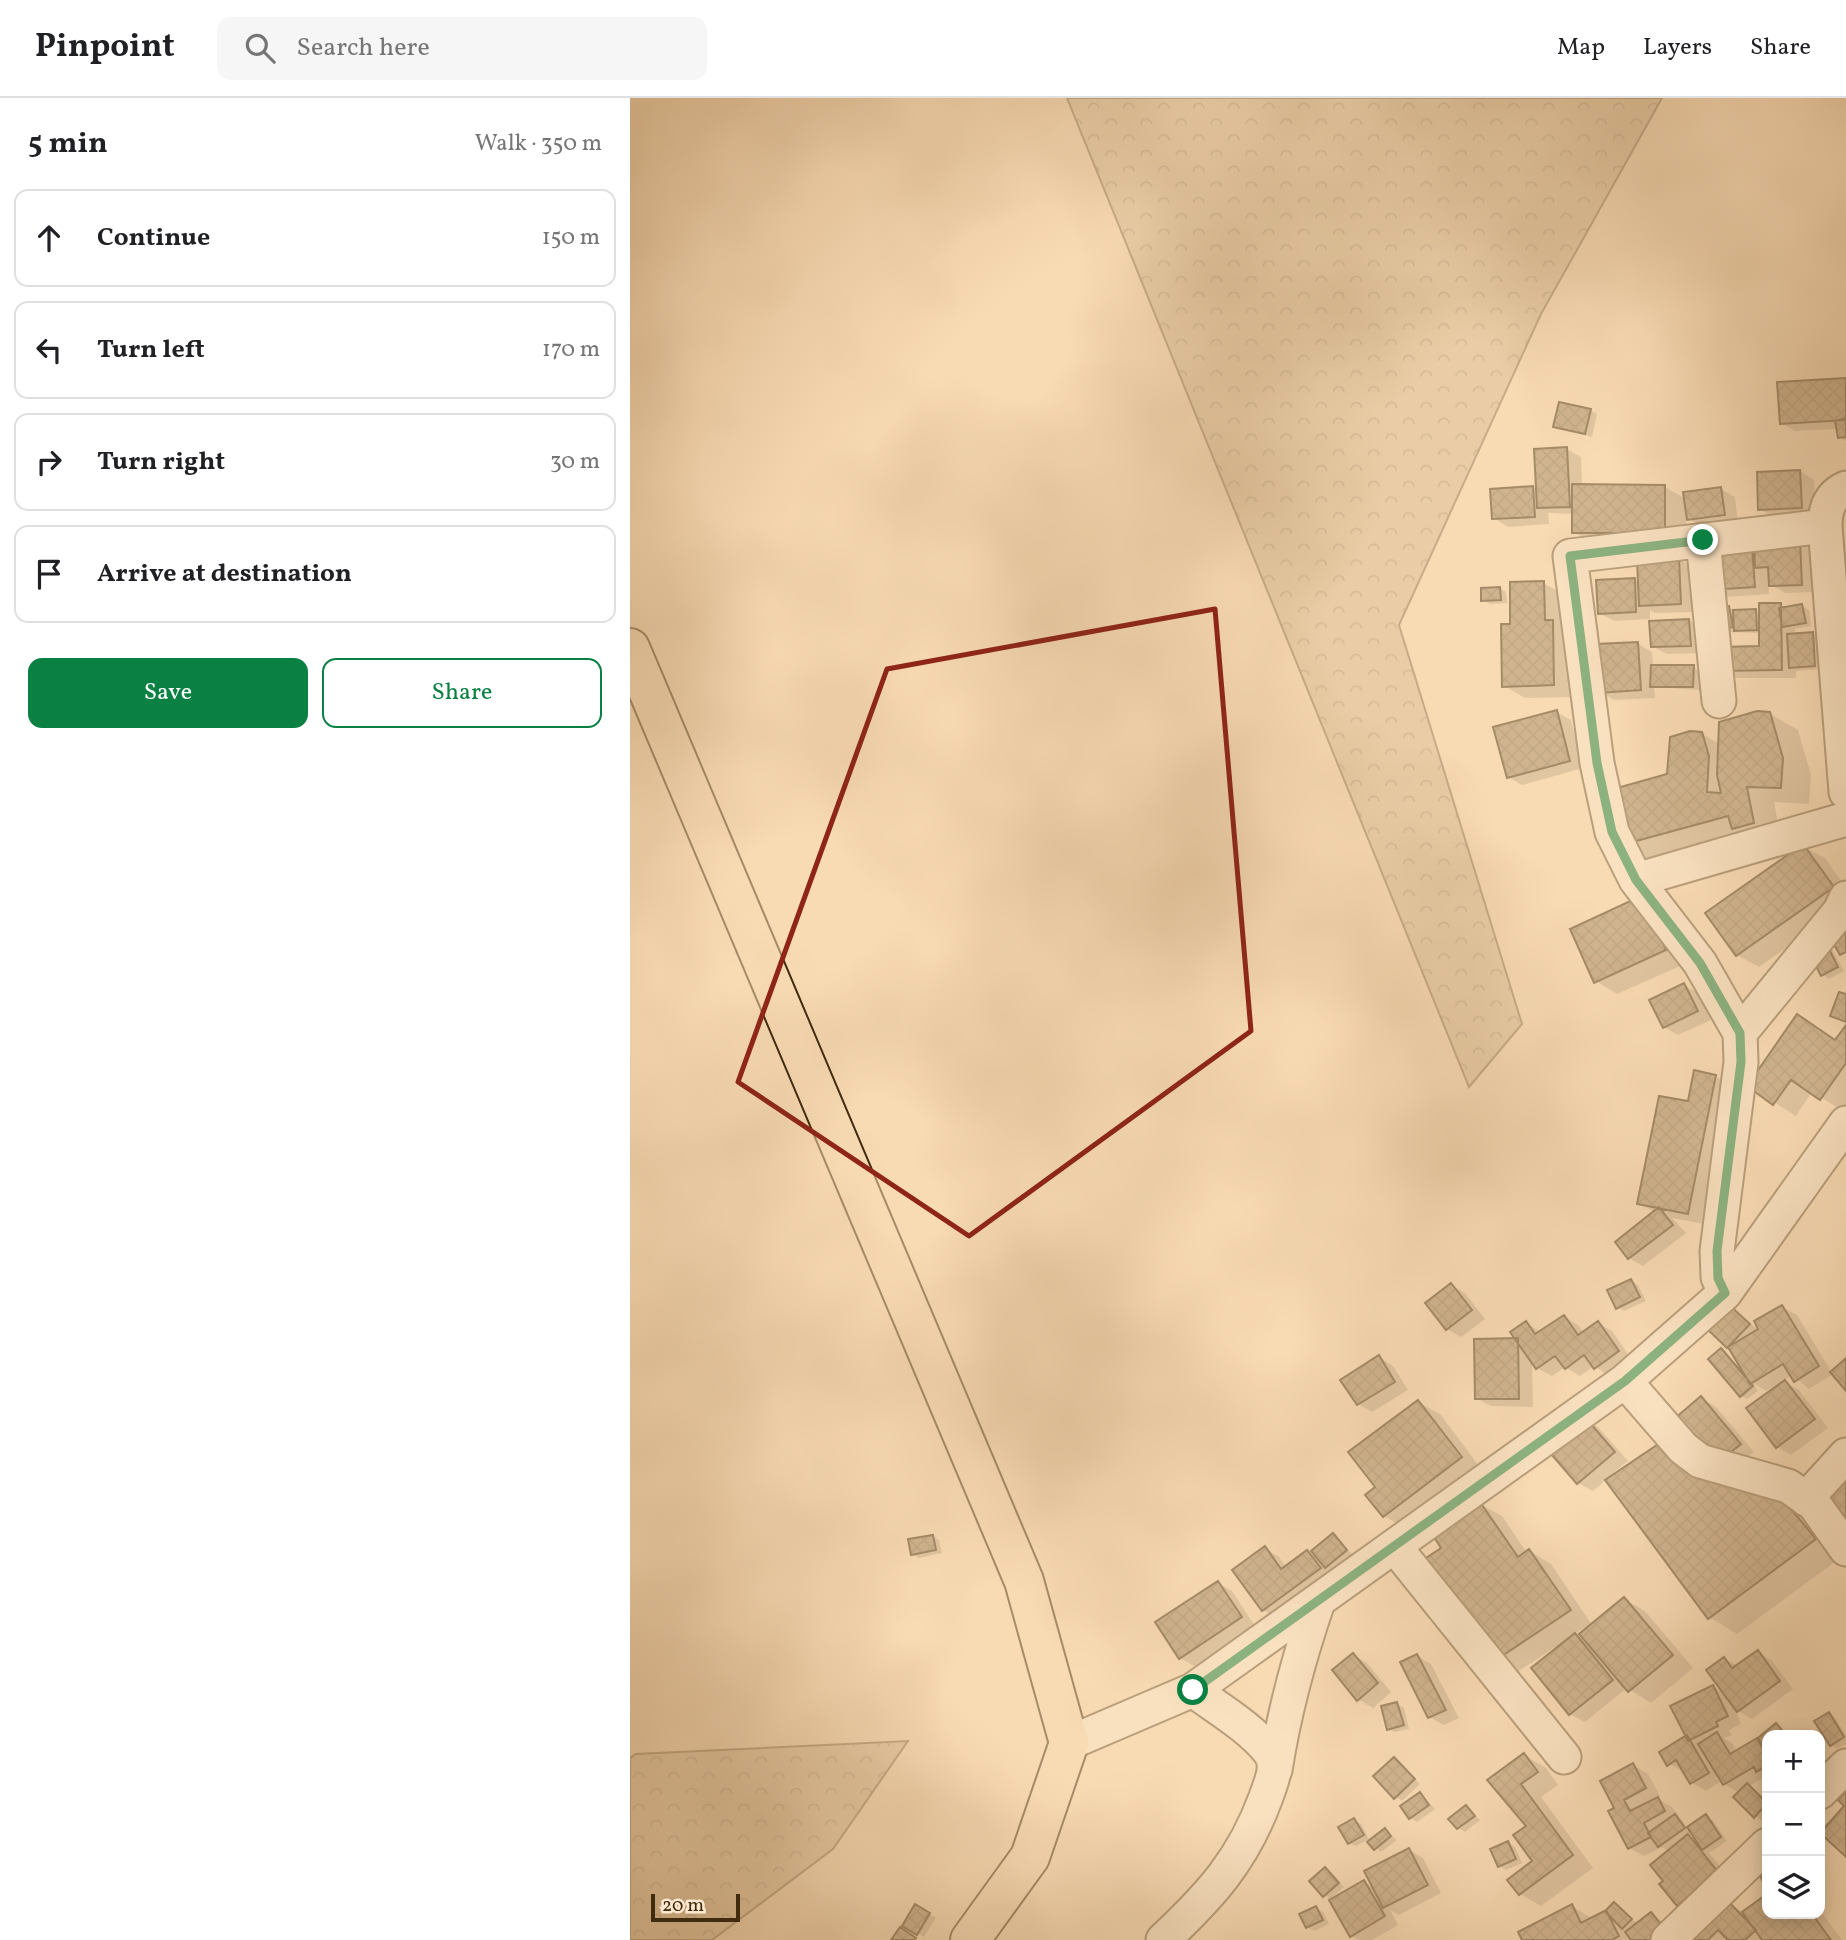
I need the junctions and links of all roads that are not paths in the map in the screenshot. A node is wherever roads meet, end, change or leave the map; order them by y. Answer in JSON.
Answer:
{"nodes":[{"id":1,"x":1846,"y":488,"type":"edge"},
{"id":2,"x":1825,"y":526,"type":"junction"},
{"id":3,"x":1703,"y":540,"type":"junction"},
{"id":4,"x":630,"y":648,"type":"edge"},
{"id":5,"x":1719,"y":701,"type":"dead end"},
{"id":6,"x":1846,"y":792,"type":"edge"},
{"id":7,"x":1846,"y":819,"type":"edge"},
{"id":8,"x":1636,"y":880,"type":"junction"},
{"id":9,"x":1846,"y":898,"type":"edge"},
{"id":10,"x":1740,"y":1033,"type":"junction"},
{"id":11,"x":1846,"y":1123,"type":"edge"},
{"id":12,"x":1725,"y":1293,"type":"junction"},
{"id":13,"x":1625,"y":1381,"type":"junction"},
{"id":14,"x":1846,"y":1455,"type":"edge"},
{"id":15,"x":1806,"y":1499,"type":"junction"},
{"id":16,"x":1395,"y":1546,"type":"junction"},
{"id":17,"x":1846,"y":1549,"type":"edge"},
{"id":18,"x":1318,"y":1602,"type":"junction"},
{"id":19,"x":1193,"y":1690,"type":"junction"},
{"id":20,"x":1069,"y":1743,"type":"junction"},
{"id":21,"x":1564,"y":1757,"type":"dead end"},
{"id":22,"x":1846,"y":1766,"type":"edge"},
{"id":23,"x":1275,"y":1770,"type":"junction"},
{"id":24,"x":1825,"y":1787,"type":"edge"},
{"id":25,"x":1762,"y":1850,"type":"edge"},
{"id":26,"x":970,"y":1940,"type":"edge"},
{"id":27,"x":1163,"y":1940,"type":"edge"},
{"id":28,"x":1668,"y":1940,"type":"edge"}],
"edges":[{"from":1,"to":2,"type":"street"},
{"from":2,"to":3,"type":"street"},
{"from":2,"to":6,"type":"street"},
{"from":3,"to":5,"type":"street"},
{"from":3,"to":8,"type":"street"},
{"from":4,"to":20,"type":"main road"},
{"from":7,"to":8,"type":"street"},
{"from":8,"to":10,"type":"street"},
{"from":9,"to":10,"type":"street"},
{"from":10,"to":12,"type":"street"},
{"from":11,"to":12,"type":"street"},
{"from":12,"to":13,"type":"street"},
{"from":13,"to":15,"type":"street"},
{"from":13,"to":16,"type":"street"},
{"from":14,"to":15,"type":"street"},
{"from":15,"to":17,"type":"street"},
{"from":16,"to":18,"type":"street"},
{"from":16,"to":21,"type":"street"},
{"from":18,"to":19,"type":"street"},
{"from":18,"to":23,"type":"street"},
{"from":19,"to":20,"type":"street"},
{"from":19,"to":23,"type":"street"},
{"from":20,"to":26,"type":"main road"},
{"from":22,"to":24,"type":"street"},
{"from":23,"to":27,"type":"street"},
{"from":25,"to":28,"type":"street"}]}
